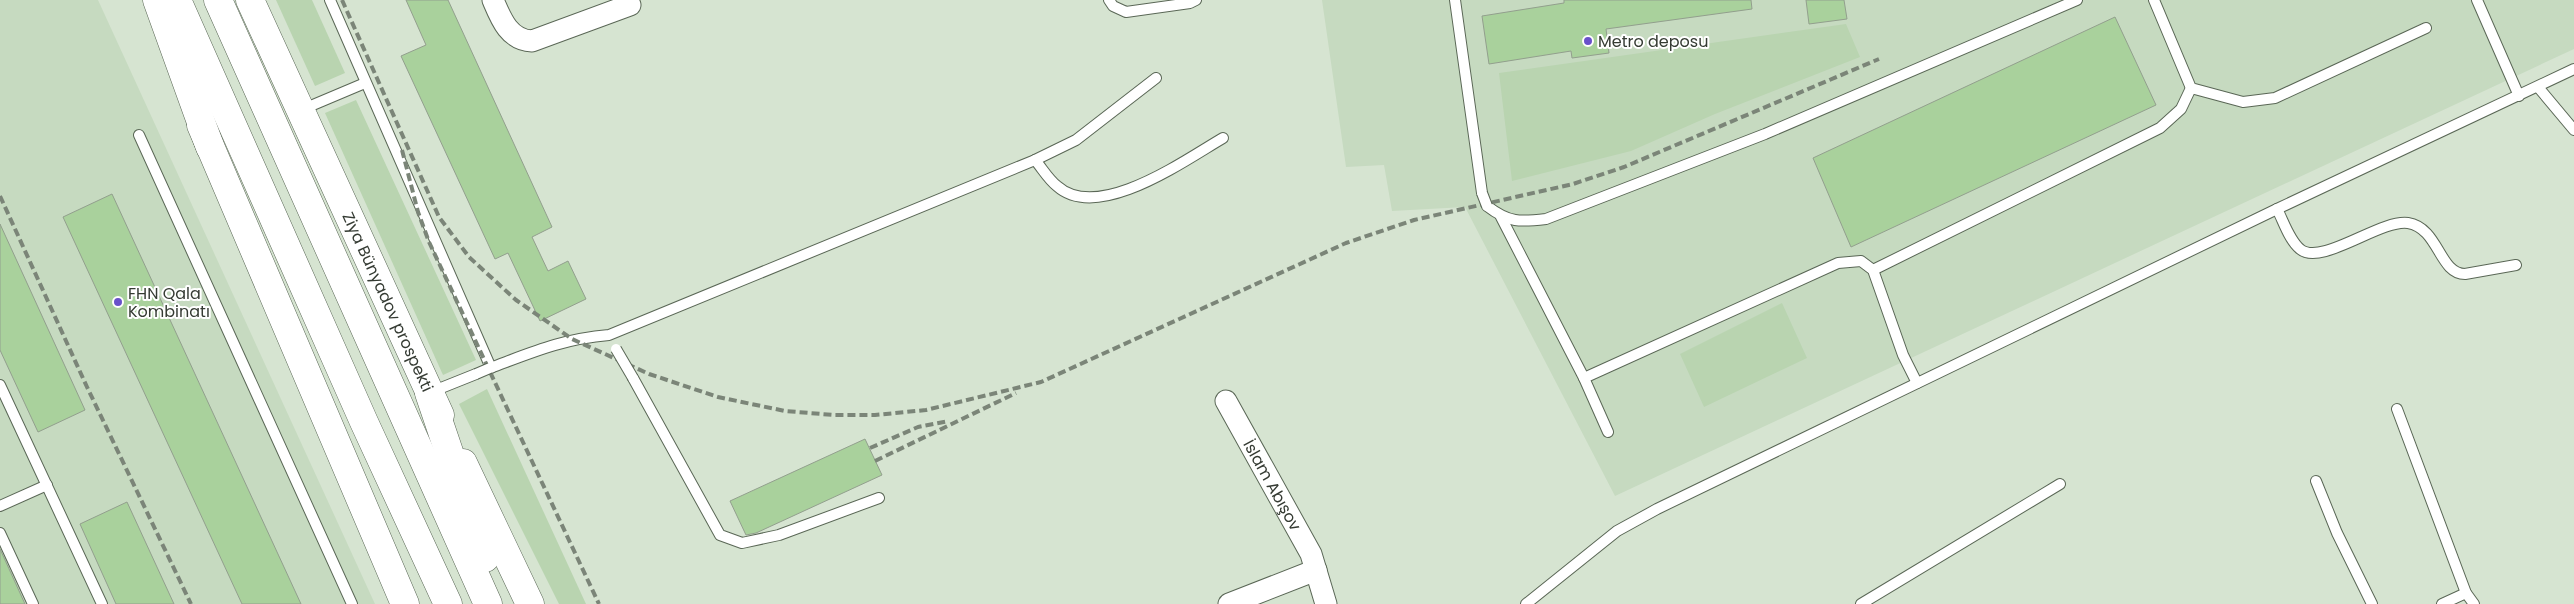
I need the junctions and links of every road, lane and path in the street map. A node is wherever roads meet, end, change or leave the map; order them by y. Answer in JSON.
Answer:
{"nodes":[{"id":1,"x":147,"y":0,"type":"edge"},
{"id":2,"x":157,"y":0,"type":"edge"},
{"id":3,"x":177,"y":0,"type":"edge"},
{"id":4,"x":218,"y":0,"type":"edge"},
{"id":5,"x":250,"y":0,"type":"edge"},
{"id":6,"x":330,"y":0,"type":"edge"},
{"id":7,"x":493,"y":0,"type":"edge"},
{"id":8,"x":1109,"y":0,"type":"edge"},
{"id":9,"x":1196,"y":0,"type":"edge"},
{"id":10,"x":1455,"y":0,"type":"edge"},
{"id":11,"x":2077,"y":0,"type":"edge"},
{"id":12,"x":2154,"y":0,"type":"edge"},
{"id":13,"x":2477,"y":0,"type":"edge"},
{"id":14,"x":630,"y":5,"type":"dead end"},
{"id":15,"x":2426,"y":28,"type":"dead end"},
{"id":16,"x":2574,"y":69,"type":"edge"},
{"id":17,"x":1156,"y":78,"type":"dead end"},
{"id":18,"x":366,"y":83,"type":"junction"},
{"id":19,"x":2538,"y":87,"type":"junction"},
{"id":20,"x":2191,"y":88,"type":"junction"},
{"id":21,"x":2519,"y":96,"type":"junction"},
{"id":22,"x":300,"y":111,"type":"junction"},
{"id":23,"x":273,"y":121,"type":"junction"},
{"id":24,"x":2574,"y":130,"type":"edge"},
{"id":25,"x":139,"y":135,"type":"dead end"},
{"id":26,"x":1223,"y":138,"type":"dead end"},
{"id":27,"x":210,"y":147,"type":"junction"},
{"id":28,"x":1035,"y":160,"type":"junction"},
{"id":29,"x":2277,"y":209,"type":"junction"},
{"id":30,"x":1501,"y":217,"type":"junction"},
{"id":31,"x":2516,"y":265,"type":"dead end"},
{"id":32,"x":1873,"y":270,"type":"junction"},
{"id":33,"x":609,"y":335,"type":"junction"},
{"id":34,"x":490,"y":368,"type":"junction"},
{"id":35,"x":1584,"y":378,"type":"junction"},
{"id":36,"x":1917,"y":383,"type":"junction"},
{"id":37,"x":0,"y":385,"type":"edge"},
{"id":38,"x":429,"y":393,"type":"junction"},
{"id":39,"x":1226,"y":401,"type":"dead end"},
{"id":40,"x":2397,"y":409,"type":"dead end"},
{"id":41,"x":364,"y":422,"type":"junction"},
{"id":42,"x":1608,"y":432,"type":"dead end"},
{"id":43,"x":2316,"y":480,"type":"dead end"},
{"id":44,"x":2060,"y":484,"type":"dead end"},
{"id":45,"x":47,"y":485,"type":"junction"},
{"id":46,"x":879,"y":498,"type":"dead end"},
{"id":47,"x":0,"y":506,"type":"edge"},
{"id":48,"x":0,"y":533,"type":"edge"},
{"id":49,"x":1316,"y":570,"type":"junction"},
{"id":50,"x":2466,"y":593,"type":"junction"},
{"id":51,"x":33,"y":604,"type":"edge"},
{"id":52,"x":102,"y":604,"type":"edge"},
{"id":53,"x":352,"y":604,"type":"edge"},
{"id":54,"x":405,"y":604,"type":"edge"},
{"id":55,"x":448,"y":604,"type":"edge"},
{"id":56,"x":488,"y":604,"type":"edge"},
{"id":57,"x":500,"y":604,"type":"edge"},
{"id":58,"x":530,"y":604,"type":"edge"},
{"id":59,"x":1229,"y":604,"type":"edge"},
{"id":60,"x":1326,"y":604,"type":"edge"},
{"id":61,"x":1526,"y":604,"type":"edge"},
{"id":62,"x":1861,"y":604,"type":"edge"},
{"id":63,"x":2372,"y":604,"type":"edge"},
{"id":64,"x":2442,"y":604,"type":"edge"},
{"id":65,"x":2474,"y":604,"type":"edge"}],
"edges":[{"from":1,"to":27,"type":"main road"},
{"from":2,"to":27,"type":"main road"},
{"from":3,"to":41,"type":"main road"},
{"from":4,"to":23,"type":"main road","name":"Ziya Bünyadov prospekti"},
{"from":5,"to":22,"type":"main road","name":"Ziya Bünyadov prospekti"},
{"from":6,"to":18,"type":"lane"},
{"from":7,"to":14,"type":"street"},
{"from":8,"to":9,"type":"lane"},
{"from":10,"to":30,"type":"lane","bridge":true},
{"from":11,"to":30,"type":"lane"},
{"from":12,"to":20,"type":"lane"},
{"from":13,"to":21,"type":"lane"},
{"from":15,"to":20,"type":"lane"},
{"from":16,"to":19,"type":"lane"},
{"from":17,"to":28,"type":"lane"},
{"from":18,"to":22,"type":"lane"},
{"from":18,"to":34,"type":"lane"},
{"from":19,"to":21,"type":"lane"},
{"from":19,"to":24,"type":"lane"},
{"from":20,"to":32,"type":"lane"},
{"from":21,"to":29,"type":"lane"},
{"from":22,"to":38,"type":"main road","name":"Ziya Bünyadov prospekti"},
{"from":23,"to":38,"type":"main road"},
{"from":23,"to":56,"type":"main road","name":"Ziya Bünyadov prospekti"},
{"from":25,"to":53,"type":"lane"},
{"from":26,"to":28,"type":"lane"},
{"from":27,"to":41,"type":"main road"},
{"from":27,"to":54,"type":"main road"},
{"from":28,"to":33,"type":"lane"},
{"from":29,"to":31,"type":"lane"},
{"from":29,"to":36,"type":"lane"},
{"from":30,"to":35,"type":"lane"},
{"from":32,"to":35,"type":"lane"},
{"from":32,"to":36,"type":"lane"},
{"from":33,"to":34,"type":"lane"},
{"from":33,"to":46,"type":"lane","bridge":true},
{"from":34,"to":38,"type":"lane","bridge":true},
{"from":35,"to":42,"type":"lane"},
{"from":36,"to":61,"type":"lane"},
{"from":37,"to":45,"type":"lane"},
{"from":38,"to":57,"type":"main road"},
{"from":38,"to":58,"type":"main road","name":"Ziya Bünyadov prospekti"},
{"from":39,"to":49,"type":"street","name":"İslam Abışov"},
{"from":40,"to":50,"type":"lane"},
{"from":41,"to":55,"type":"main road"},
{"from":43,"to":63,"type":"lane"},
{"from":44,"to":62,"type":"lane"},
{"from":45,"to":47,"type":"lane"},
{"from":45,"to":52,"type":"lane"},
{"from":48,"to":51,"type":"lane"},
{"from":49,"to":59,"type":"street"},
{"from":49,"to":60,"type":"street","name":"İslam Abışov"},
{"from":50,"to":64,"type":"lane"},
{"from":50,"to":65,"type":"lane"}]}
